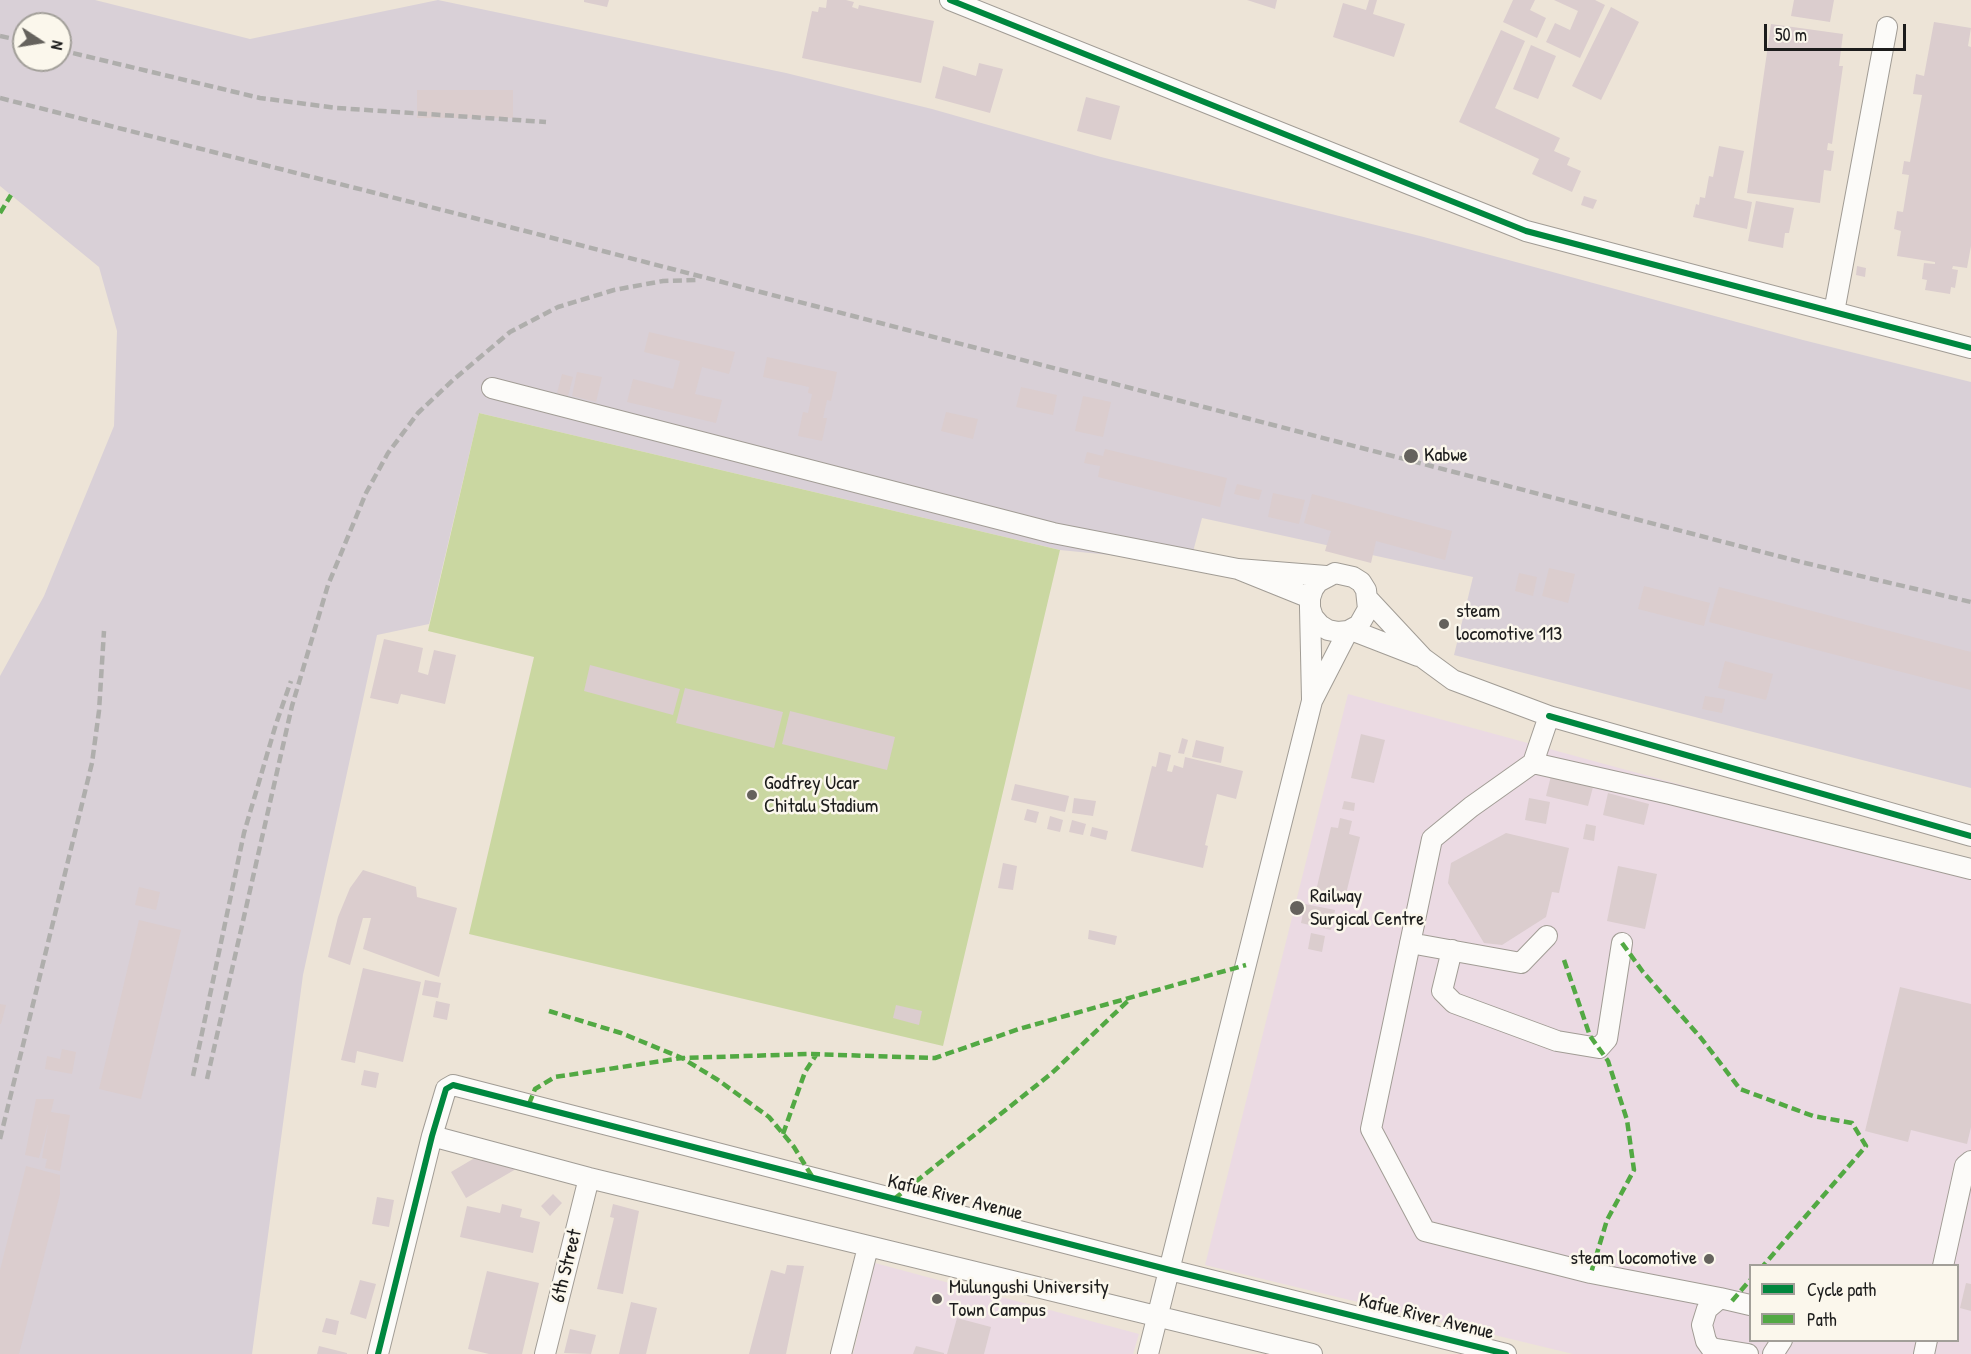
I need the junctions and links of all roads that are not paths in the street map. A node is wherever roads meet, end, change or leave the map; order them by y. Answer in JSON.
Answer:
{"nodes":[{"id":1,"x":951,"y":0,"type":"edge"},
{"id":2,"x":1887,"y":27,"type":"dead end"},
{"id":3,"x":1834,"y":312,"type":"junction"},
{"id":4,"x":1971,"y":348,"type":"edge"},
{"id":5,"x":492,"y":388,"type":"dead end"},
{"id":6,"x":1238,"y":569,"type":"junction"},
{"id":7,"x":1326,"y":576,"type":"junction"},
{"id":8,"x":1368,"y":599,"type":"junction"},
{"id":9,"x":1310,"y":603,"type":"junction"},
{"id":10,"x":1349,"y":630,"type":"junction"},
{"id":11,"x":1423,"y":658,"type":"junction"},
{"id":12,"x":1312,"y":701,"type":"junction"},
{"id":13,"x":1549,"y":716,"type":"junction"},
{"id":14,"x":1533,"y":763,"type":"junction"},
{"id":15,"x":1971,"y":836,"type":"edge"},
{"id":16,"x":1971,"y":869,"type":"edge"},
{"id":17,"x":1547,"y":936,"type":"dead end"},
{"id":18,"x":1410,"y":943,"type":"junction"},
{"id":19,"x":1623,"y":943,"type":"dead end"},
{"id":20,"x":1452,"y":951,"type":"junction"},
{"id":21,"x":432,"y":1136,"type":"junction"},
{"id":22,"x":1971,"y":1161,"type":"edge"},
{"id":23,"x":589,"y":1178,"type":"junction"},
{"id":24,"x":868,"y":1247,"type":"junction"},
{"id":25,"x":1943,"y":1264,"type":"edge"},
{"id":26,"x":1170,"y":1270,"type":"junction"},
{"id":27,"x":1694,"y":1293,"type":"junction"},
{"id":28,"x":1720,"y":1298,"type":"junction"},
{"id":29,"x":1749,"y":1305,"type":"edge"},
{"id":30,"x":1158,"y":1317,"type":"junction"},
{"id":31,"x":1703,"y":1317,"type":"junction"},
{"id":32,"x":1710,"y":1351,"type":"edge"},
{"id":33,"x":378,"y":1354,"type":"edge"},
{"id":34,"x":545,"y":1354,"type":"edge"},
{"id":35,"x":841,"y":1354,"type":"edge"},
{"id":36,"x":1148,"y":1354,"type":"edge"},
{"id":37,"x":1312,"y":1354,"type":"edge"},
{"id":38,"x":1506,"y":1354,"type":"edge"},
{"id":39,"x":1748,"y":1354,"type":"edge"}],
"edges":[{"from":1,"to":3,"type":"street"},
{"from":2,"to":3,"type":"street"},
{"from":3,"to":4,"type":"street"},
{"from":5,"to":6,"type":"street"},
{"from":6,"to":7,"type":"street"},
{"from":6,"to":9,"type":"street"},
{"from":7,"to":8,"type":"street"},
{"from":7,"to":9,"type":"street"},
{"from":8,"to":10,"type":"street"},
{"from":8,"to":11,"type":"street"},
{"from":9,"to":10,"type":"street"},
{"from":9,"to":12,"type":"street"},
{"from":10,"to":11,"type":"street"},
{"from":10,"to":12,"type":"street"},
{"from":11,"to":13,"type":"street"},
{"from":12,"to":26,"type":"street"},
{"from":13,"to":14,"type":"street"},
{"from":13,"to":15,"type":"street"},
{"from":14,"to":16,"type":"street"},
{"from":14,"to":18,"type":"street"},
{"from":17,"to":20,"type":"street"},
{"from":18,"to":20,"type":"street"},
{"from":18,"to":27,"type":"street"},
{"from":19,"to":20,"type":"street"},
{"from":21,"to":23,"type":"street"},
{"from":21,"to":26,"type":"street","name":"Kafue River Avenue"},
{"from":21,"to":33,"type":"street","name":"Kafue River Avenue"},
{"from":22,"to":25,"type":"street"},
{"from":23,"to":24,"type":"street"},
{"from":23,"to":34,"type":"street","name":"6th Street"},
{"from":24,"to":30,"type":"street"},
{"from":24,"to":35,"type":"street"},
{"from":26,"to":30,"type":"street"},
{"from":26,"to":38,"type":"street","name":"Kafue River Avenue"},
{"from":27,"to":28,"type":"street"},
{"from":27,"to":31,"type":"street"},
{"from":28,"to":29,"type":"street"},
{"from":28,"to":31,"type":"street"},
{"from":30,"to":36,"type":"street"},
{"from":30,"to":37,"type":"street"},
{"from":31,"to":32,"type":"street"},
{"from":32,"to":39,"type":"street"}]}
